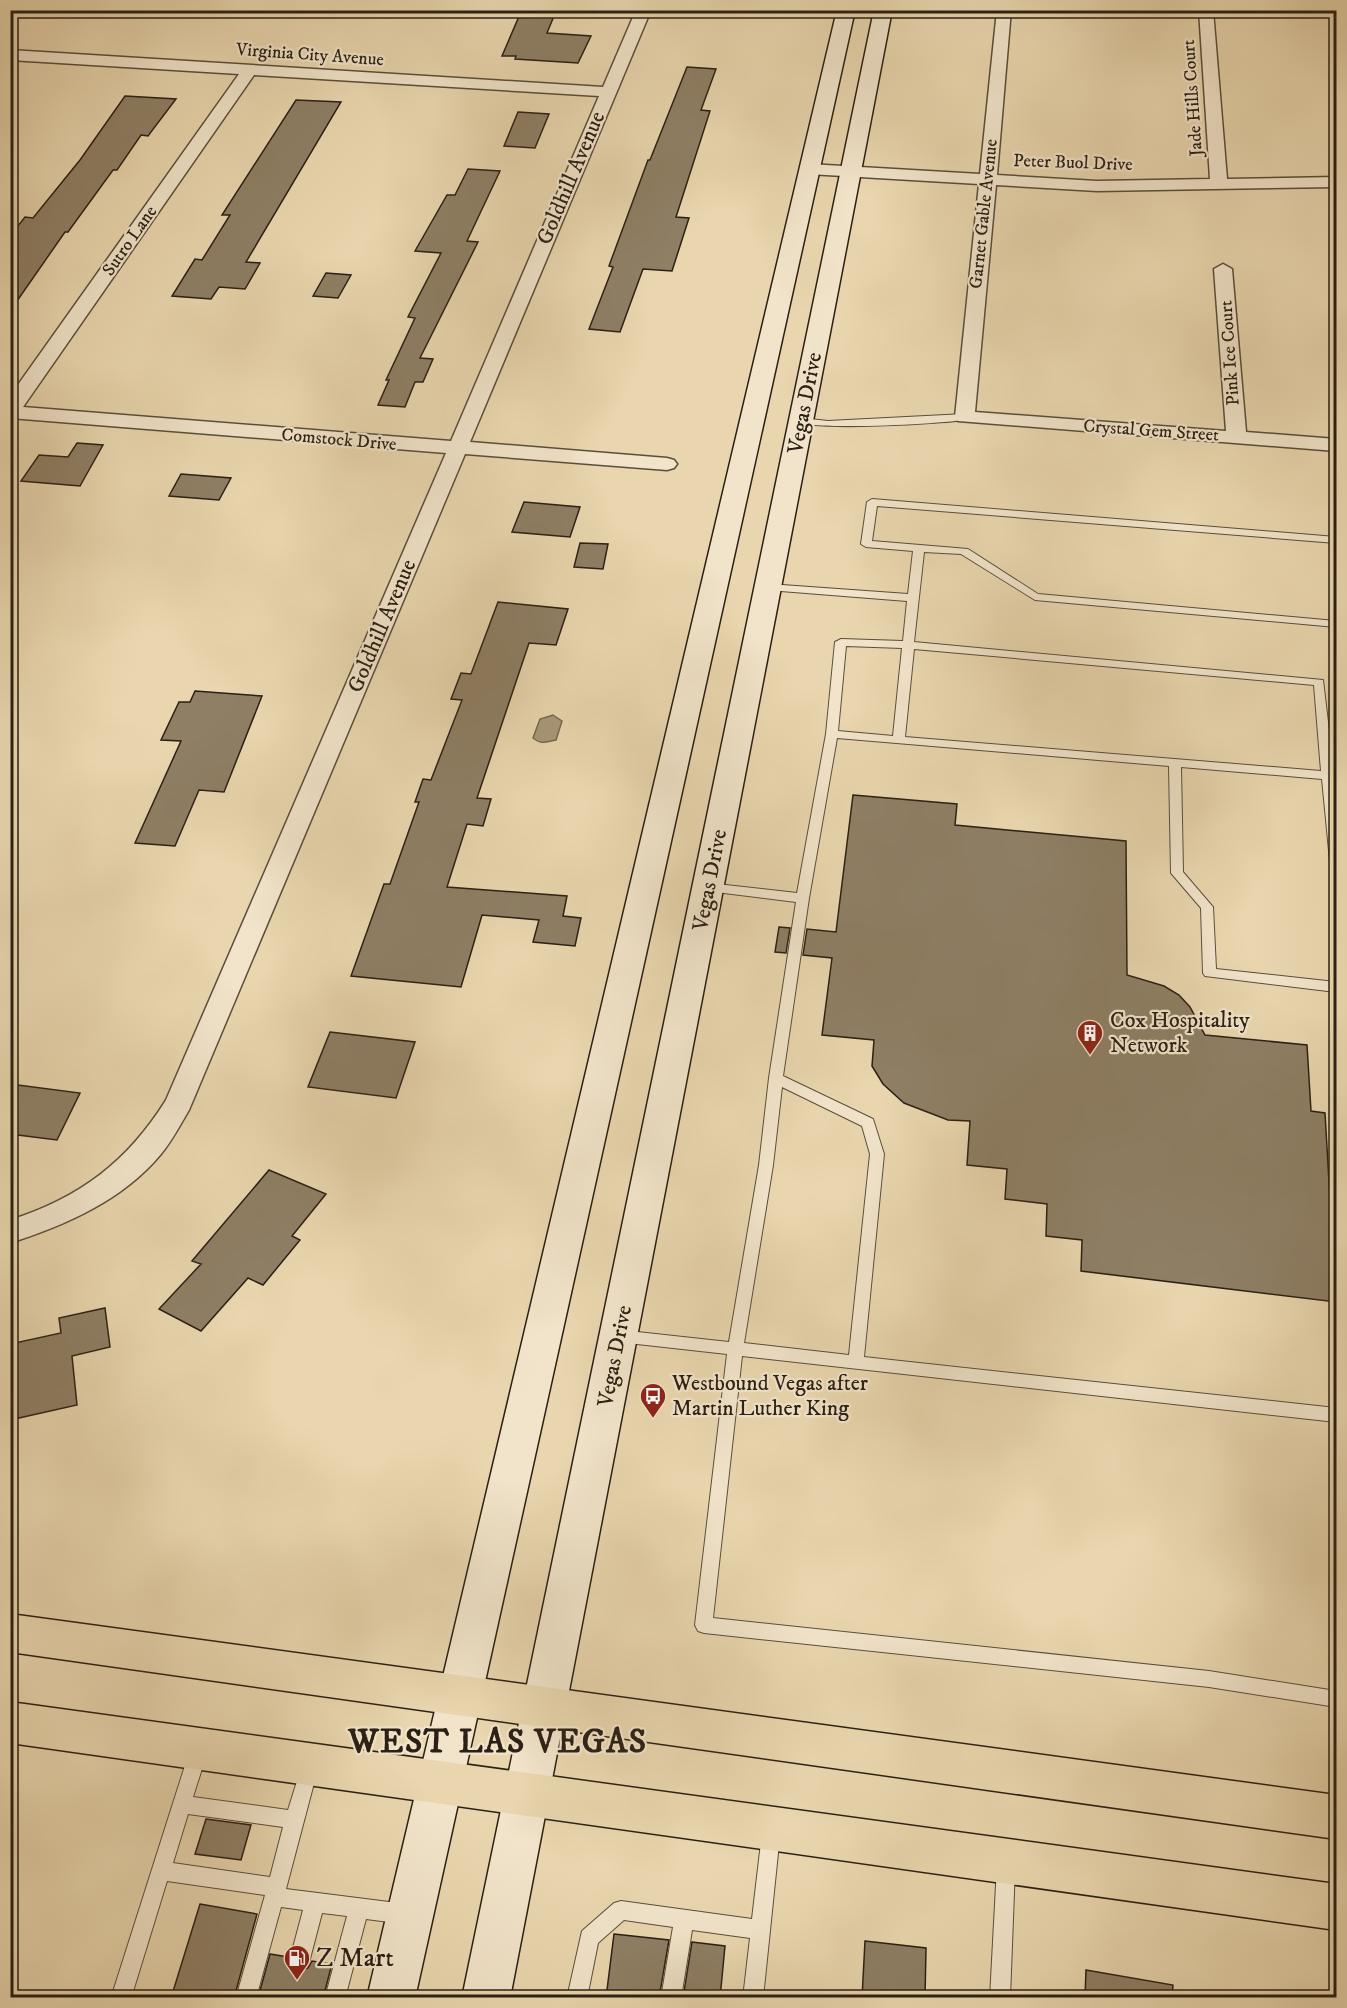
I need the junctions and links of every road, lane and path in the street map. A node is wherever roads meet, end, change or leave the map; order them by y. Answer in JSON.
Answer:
{"nodes":[{"id":1,"x":644,"y":10,"type":"edge"},
{"id":2,"x":846,"y":10,"type":"edge"},
{"id":3,"x":883,"y":10,"type":"edge"},
{"id":4,"x":1004,"y":10,"type":"edge"},
{"id":5,"x":1206,"y":10,"type":"edge"},
{"id":6,"x":10,"y":55,"type":"edge"},
{"id":7,"x":249,"y":70,"type":"junction"},
{"id":8,"x":607,"y":92,"type":"junction"},
{"id":9,"x":809,"y":169,"type":"junction"},
{"id":10,"x":851,"y":171,"type":"junction"},
{"id":11,"x":988,"y":180,"type":"junction"},
{"id":12,"x":1336,"y":182,"type":"edge"},
{"id":13,"x":1219,"y":183,"type":"junction"},
{"id":14,"x":1223,"y":269,"type":"dead end"},
{"id":15,"x":10,"y":412,"type":"edge"},
{"id":16,"x":964,"y":417,"type":"junction"},
{"id":17,"x":801,"y":421,"type":"junction"},
{"id":18,"x":1236,"y":437,"type":"junction"},
{"id":19,"x":1336,"y":445,"type":"edge"},
{"id":20,"x":457,"y":450,"type":"junction"},
{"id":21,"x":667,"y":464,"type":"dead end"},
{"id":22,"x":1336,"y":540,"type":"edge"},
{"id":23,"x":919,"y":548,"type":"junction"},
{"id":24,"x":742,"y":585,"type":"junction"},
{"id":25,"x":913,"y":598,"type":"junction"},
{"id":26,"x":1336,"y":624,"type":"edge"},
{"id":27,"x":908,"y":645,"type":"junction"},
{"id":28,"x":832,"y":734,"type":"junction"},
{"id":29,"x":899,"y":740,"type":"junction"},
{"id":30,"x":1175,"y":763,"type":"junction"},
{"id":31,"x":1333,"y":776,"type":"edge"},
{"id":32,"x":1336,"y":861,"type":"edge"},
{"id":33,"x":708,"y":887,"type":"junction"},
{"id":34,"x":803,"y":898,"type":"junction"},
{"id":35,"x":1336,"y":987,"type":"edge"},
{"id":36,"x":776,"y":1078,"type":"junction"},
{"id":37,"x":10,"y":1232,"type":"edge"},
{"id":38,"x":619,"y":1336,"type":"junction"},
{"id":39,"x":735,"y":1350,"type":"junction"},
{"id":40,"x":856,"y":1363,"type":"junction"},
{"id":41,"x":1336,"y":1414,"type":"edge"},
{"id":42,"x":10,"y":1633,"type":"edge"},
{"id":43,"x":462,"y":1695,"type":"junction"},
{"id":44,"x":1336,"y":1699,"type":"edge"},
{"id":45,"x":545,"y":1706,"type":"junction"},
{"id":46,"x":10,"y":1722,"type":"edge"},
{"id":47,"x":199,"y":1748,"type":"junction"},
{"id":48,"x":311,"y":1763,"type":"junction"},
{"id":49,"x":442,"y":1781,"type":"junction"},
{"id":50,"x":529,"y":1793,"type":"junction"},
{"id":51,"x":182,"y":1804,"type":"junction"},
{"id":52,"x":1336,"y":1816,"type":"edge"},
{"id":53,"x":294,"y":1820,"type":"junction"},
{"id":54,"x":772,"y":1828,"type":"junction"},
{"id":55,"x":1006,"y":1861,"type":"junction"},
{"id":56,"x":161,"y":1870,"type":"junction"},
{"id":57,"x":275,"y":1892,"type":"junction"},
{"id":58,"x":315,"y":1903,"type":"junction"},
{"id":59,"x":1336,"y":1907,"type":"edge"},
{"id":60,"x":358,"y":1908,"type":"junction"},
{"id":61,"x":411,"y":1915,"type":"junction"},
{"id":62,"x":684,"y":1919,"type":"junction"},
{"id":63,"x":760,"y":1930,"type":"junction"},
{"id":64,"x":300,"y":1959,"type":"dead end"},
{"id":65,"x":121,"y":1998,"type":"edge"},
{"id":66,"x":246,"y":1998,"type":"edge"},
{"id":67,"x":335,"y":1998,"type":"edge"},
{"id":68,"x":391,"y":1998,"type":"edge"},
{"id":69,"x":486,"y":1998,"type":"edge"},
{"id":70,"x":577,"y":1998,"type":"edge"},
{"id":71,"x":671,"y":1998,"type":"edge"},
{"id":72,"x":753,"y":1998,"type":"edge"},
{"id":73,"x":1000,"y":1998,"type":"edge"}],
"edges":[{"from":1,"to":8,"type":"street","name":"Goldhill Avenue"},
{"from":2,"to":9,"type":"main road","name":"Vegas Drive"},
{"from":3,"to":10,"type":"main road","name":"Vegas Drive"},
{"from":4,"to":11,"type":"street","name":"Garnet Gable Avenue"},
{"from":5,"to":13,"type":"street","name":"Jade Hills Court"},
{"from":6,"to":7,"type":"street","name":"Virginia City Avenue"},
{"from":7,"to":8,"type":"street","name":"Virginia City Avenue"},
{"from":7,"to":15,"type":"street","name":"Sutro Lane"},
{"from":8,"to":20,"type":"street","name":"Goldhill Avenue"},
{"from":9,"to":10,"type":"street","name":"Peter Buol Drive"},
{"from":9,"to":24,"type":"main road","name":"Vegas Drive"},
{"from":10,"to":11,"type":"street","name":"Peter Buol Drive"},
{"from":10,"to":17,"type":"main road","name":"Vegas Drive"},
{"from":11,"to":13,"type":"street","name":"Peter Buol Drive"},
{"from":11,"to":16,"type":"street","name":"Garnet Gable Avenue"},
{"from":12,"to":13,"type":"street","name":"Peter Buol Drive"},
{"from":14,"to":18,"type":"street","name":"Pink Ice Court"},
{"from":15,"to":20,"type":"street","name":"Comstock Drive"},
{"from":16,"to":17,"type":"lane"},
{"from":16,"to":18,"type":"street","name":"Crystal Gem Street"},
{"from":17,"to":24,"type":"main road","name":"Vegas Drive"},
{"from":18,"to":19,"type":"street","name":"Crystal Gem Street"},
{"from":20,"to":21,"type":"street","name":"Comstock Drive"},
{"from":20,"to":37,"type":"street","name":"Goldhill Avenue"},
{"from":22,"to":23,"type":"lane"},
{"from":23,"to":25,"type":"lane"},
{"from":23,"to":26,"type":"lane"},
{"from":24,"to":25,"type":"lane"},
{"from":24,"to":33,"type":"main road","name":"Vegas Drive"},
{"from":24,"to":43,"type":"main road","name":"Vegas Drive"},
{"from":25,"to":27,"type":"lane"},
{"from":27,"to":28,"type":"lane"},
{"from":27,"to":29,"type":"lane"},
{"from":27,"to":31,"type":"lane"},
{"from":28,"to":29,"type":"lane"},
{"from":28,"to":34,"type":"lane"},
{"from":29,"to":30,"type":"lane"},
{"from":30,"to":31,"type":"lane"},
{"from":30,"to":35,"type":"lane"},
{"from":31,"to":32,"type":"lane"},
{"from":33,"to":34,"type":"lane"},
{"from":33,"to":38,"type":"main road","name":"Vegas Drive"},
{"from":34,"to":36,"type":"lane"},
{"from":36,"to":39,"type":"lane"},
{"from":36,"to":40,"type":"lane"},
{"from":38,"to":39,"type":"lane"},
{"from":38,"to":45,"type":"main road","name":"Vegas Drive"},
{"from":39,"to":40,"type":"lane"},
{"from":39,"to":44,"type":"lane"},
{"from":40,"to":41,"type":"lane"},
{"from":42,"to":43,"type":"main road"},
{"from":43,"to":45,"type":"main road"},
{"from":43,"to":49,"type":"main road","name":"Vegas Drive"},
{"from":45,"to":50,"type":"main road","name":"Vegas Drive"},
{"from":45,"to":52,"type":"main road"},
{"from":46,"to":47,"type":"main road"},
{"from":47,"to":48,"type":"main road"},
{"from":47,"to":51,"type":"lane"},
{"from":48,"to":49,"type":"main road"},
{"from":48,"to":53,"type":"lane"},
{"from":49,"to":50,"type":"main road"},
{"from":49,"to":61,"type":"main road","name":"Vegas Drive"},
{"from":50,"to":54,"type":"main road"},
{"from":50,"to":69,"type":"main road","name":"Vegas Drive"},
{"from":51,"to":53,"type":"lane"},
{"from":51,"to":56,"type":"lane"},
{"from":53,"to":57,"type":"lane"},
{"from":54,"to":55,"type":"main road"},
{"from":54,"to":63,"type":"lane"},
{"from":55,"to":59,"type":"main road"},
{"from":55,"to":73,"type":"lane"},
{"from":56,"to":57,"type":"lane"},
{"from":56,"to":65,"type":"lane"},
{"from":57,"to":58,"type":"lane"},
{"from":57,"to":66,"type":"lane"},
{"from":58,"to":60,"type":"lane"},
{"from":58,"to":64,"type":"lane"},
{"from":60,"to":61,"type":"lane"},
{"from":60,"to":67,"type":"lane"},
{"from":61,"to":68,"type":"main road","name":"Vegas Drive"},
{"from":62,"to":63,"type":"lane"},
{"from":62,"to":70,"type":"lane"},
{"from":62,"to":71,"type":"lane"},
{"from":63,"to":72,"type":"lane"}]}
